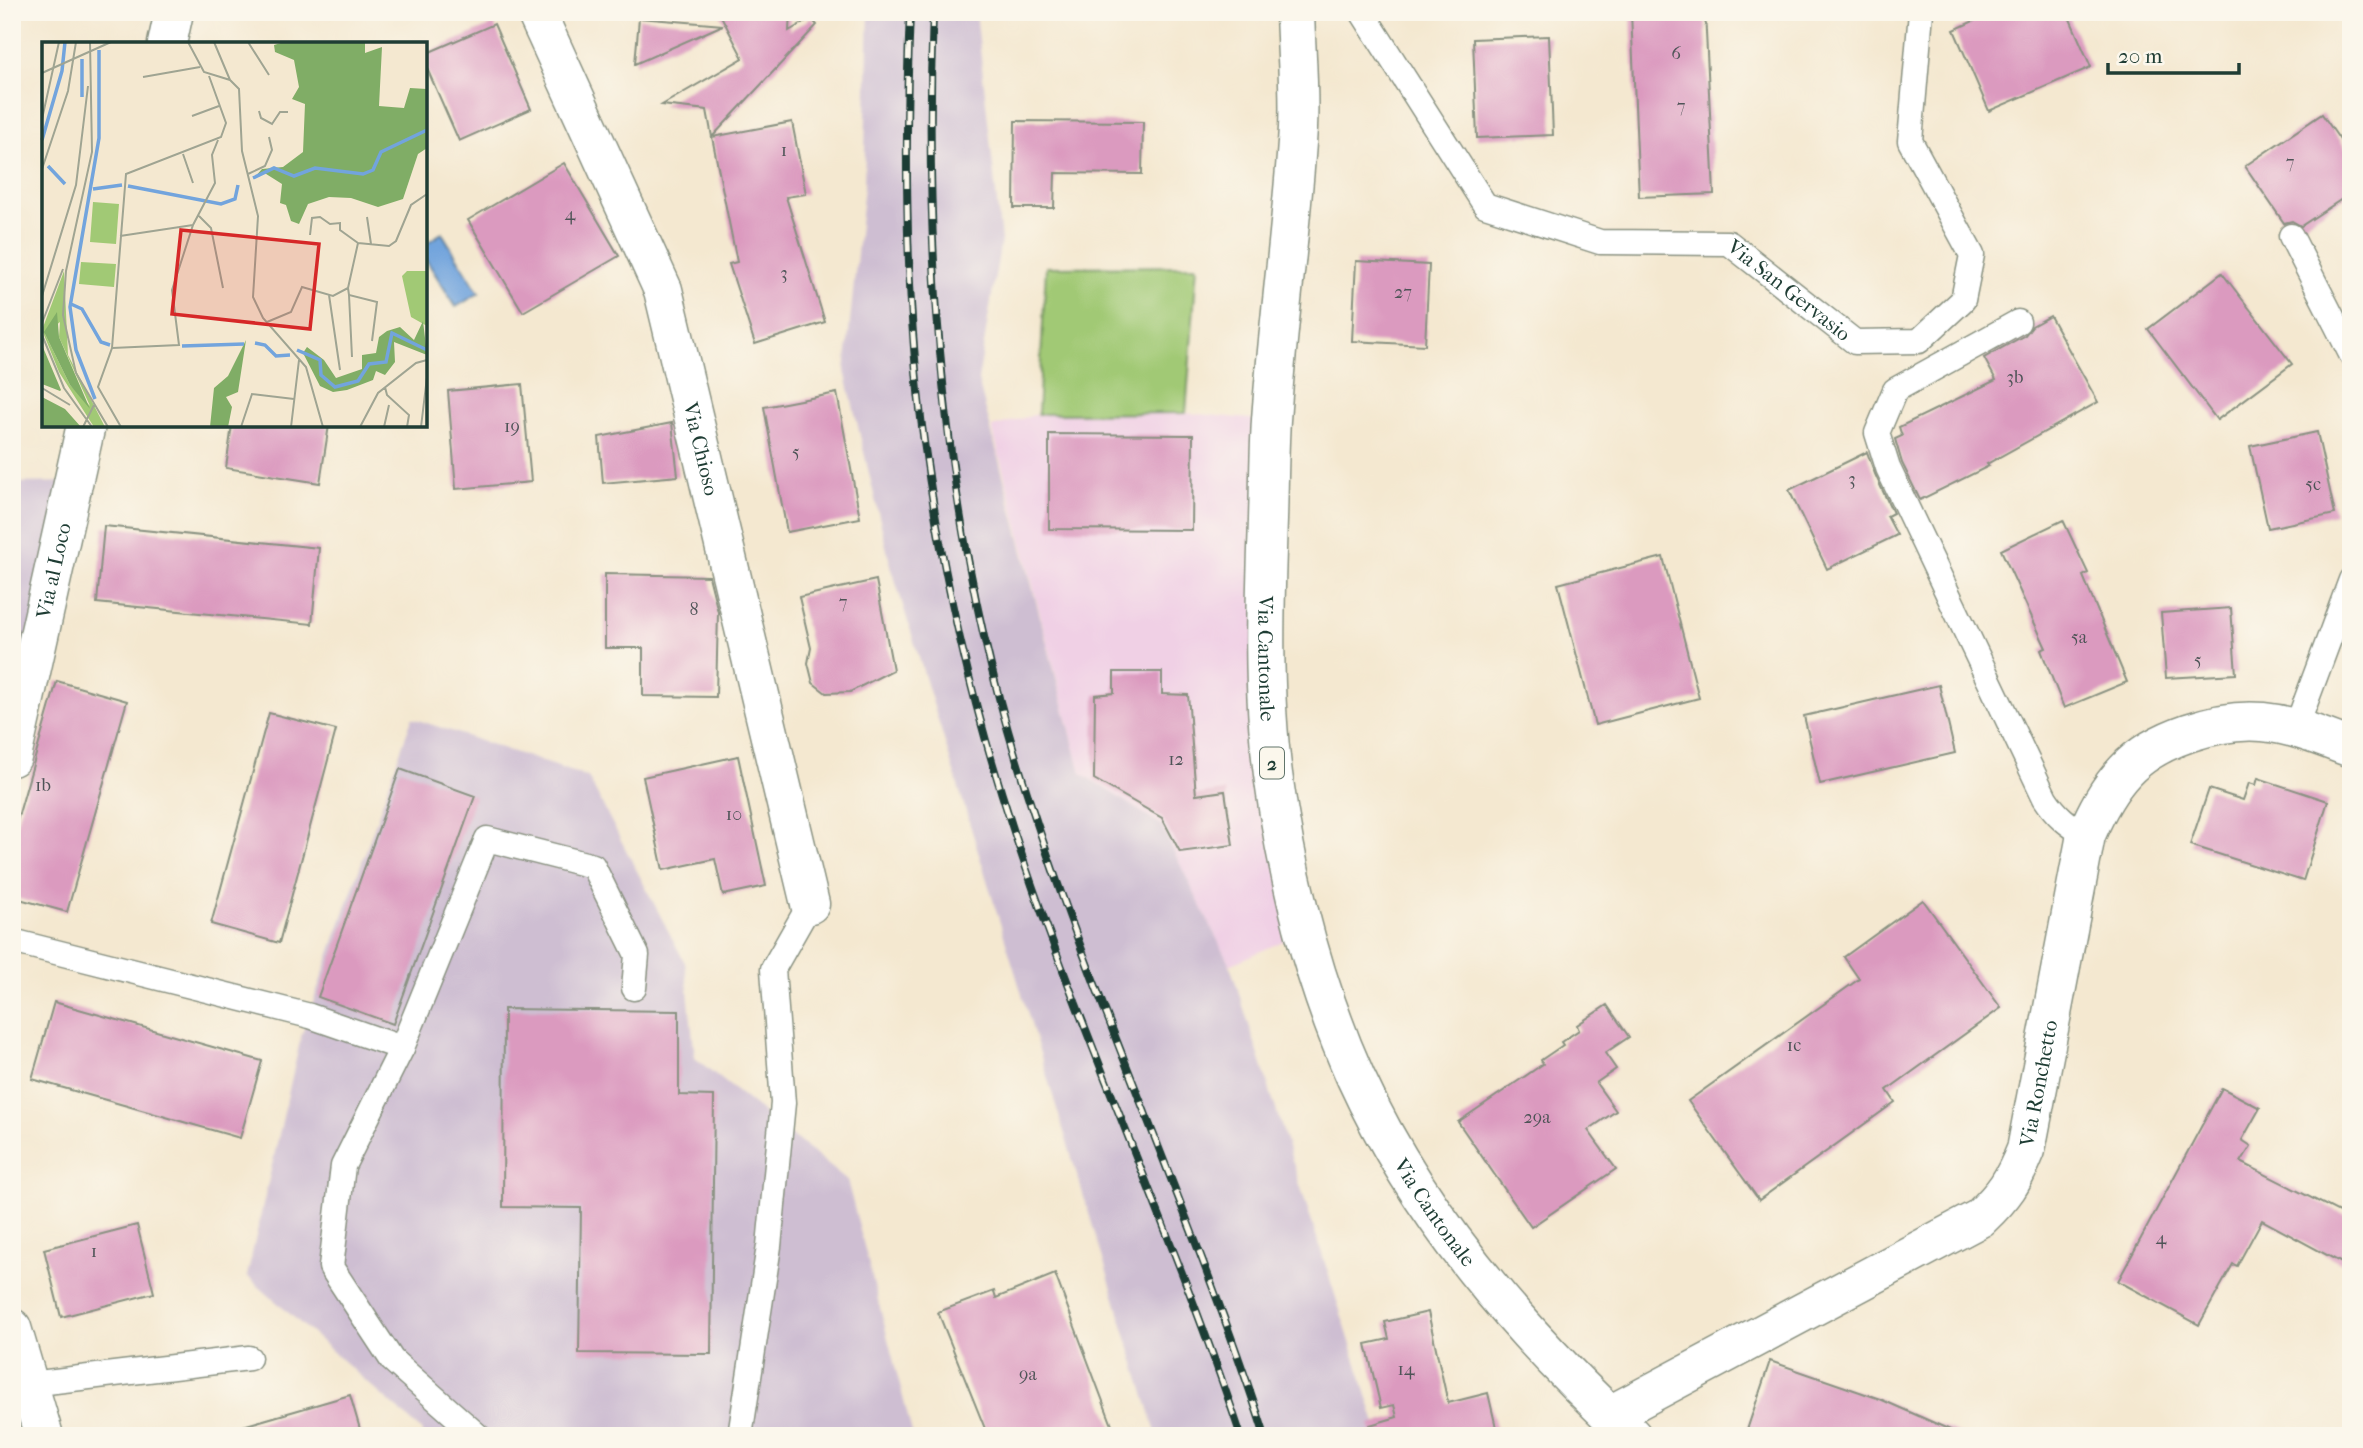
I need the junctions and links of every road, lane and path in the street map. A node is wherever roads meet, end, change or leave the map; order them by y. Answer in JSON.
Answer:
{"nodes":[{"id":1,"x":174,"y":12,"type":"edge"},
{"id":2,"x":536,"y":12,"type":"edge"},
{"id":3,"x":1295,"y":12,"type":"edge"},
{"id":4,"x":1362,"y":12,"type":"edge"},
{"id":5,"x":1921,"y":12,"type":"edge"},
{"id":6,"x":167,"y":42,"type":"edge"},
{"id":7,"x":2291,"y":236,"type":"dead end"},
{"id":8,"x":2018,"y":322,"type":"dead end"},
{"id":9,"x":2351,"y":354,"type":"edge"},
{"id":10,"x":86,"y":427,"type":"edge"},
{"id":11,"x":2351,"y":580,"type":"edge"},
{"id":12,"x":2296,"y":728,"type":"junction"},
{"id":13,"x":2351,"y":748,"type":"edge"},
{"id":14,"x":12,"y":757,"type":"edge"},
{"id":15,"x":2086,"y":835,"type":"junction"},
{"id":16,"x":810,"y":904,"type":"joint"},
{"id":17,"x":12,"y":941,"type":"edge"},
{"id":18,"x":634,"y":988,"type":"dead end"},
{"id":19,"x":402,"y":1048,"type":"junction"},
{"id":20,"x":12,"y":1328,"type":"edge"},
{"id":21,"x":249,"y":1359,"type":"dead end"},
{"id":22,"x":30,"y":1384,"type":"junction"},
{"id":23,"x":1621,"y":1425,"type":"edge"},
{"id":24,"x":44,"y":1436,"type":"edge"},
{"id":25,"x":478,"y":1436,"type":"edge"},
{"id":26,"x":740,"y":1436,"type":"edge"}],
"edges":[{"from":1,"to":6,"type":"street"},
{"from":2,"to":16,"type":"street","name":"Via Chioso"},
{"from":3,"to":23,"type":"street","name":"Via Cantonale","number":"2"},
{"from":4,"to":5,"type":"lane","name":"Via San Gervasio"},
{"from":7,"to":9,"type":"lane"},
{"from":8,"to":15,"type":"lane"},
{"from":10,"to":14,"type":"street","name":"Via al Loco"},
{"from":11,"to":12,"type":"lane"},
{"from":12,"to":13,"type":"street","name":"Via Ronchetto"},
{"from":12,"to":15,"type":"street","name":"Via Ronchetto"},
{"from":15,"to":23,"type":"street","name":"Via Ronchetto"},
{"from":16,"to":26,"type":"lane"},
{"from":17,"to":19,"type":"lane"},
{"from":18,"to":19,"type":"lane"},
{"from":19,"to":25,"type":"lane"},
{"from":20,"to":22,"type":"street"},
{"from":21,"to":22,"type":"lane"},
{"from":22,"to":24,"type":"street"}]}
